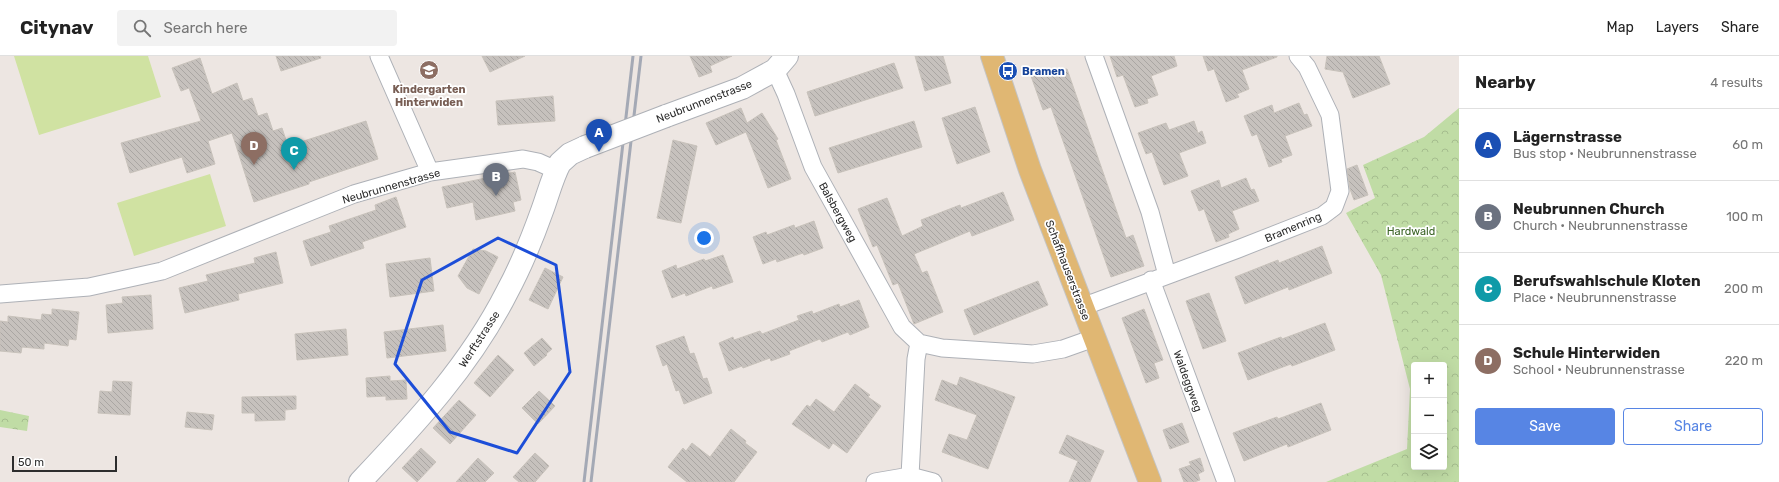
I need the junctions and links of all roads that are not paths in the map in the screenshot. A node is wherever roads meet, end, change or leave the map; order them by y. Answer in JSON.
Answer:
{"nodes":[{"id":1,"x":379,"y":56,"type":"edge"},
{"id":2,"x":992,"y":56,"type":"edge"},
{"id":3,"x":1094,"y":56,"type":"edge"},
{"id":4,"x":1298,"y":56,"type":"edge"},
{"id":5,"x":781,"y":63,"type":"edge"},
{"id":6,"x":556,"y":170,"type":"junction"},
{"id":7,"x":430,"y":172,"type":"junction"},
{"id":8,"x":1159,"y":278,"type":"junction"},
{"id":9,"x":0,"y":294,"type":"edge"},
{"id":10,"x":1082,"y":307,"type":"junction"},
{"id":11,"x":1094,"y":338,"type":"junction"},
{"id":12,"x":919,"y":343,"type":"junction"},
{"id":13,"x":910,"y":476,"type":"junction"},
{"id":14,"x":360,"y":482,"type":"edge"},
{"id":15,"x":875,"y":482,"type":"edge"},
{"id":16,"x":933,"y":482,"type":"edge"},
{"id":17,"x":1150,"y":482,"type":"edge"},
{"id":18,"x":1226,"y":482,"type":"edge"}],
"edges":[{"from":1,"to":7,"type":"street"},
{"from":2,"to":10,"type":"main road","name":"Schaffhauserstrasse"},
{"from":3,"to":8,"type":"street"},
{"from":4,"to":8,"type":"street","name":"Bramenring"},
{"from":5,"to":6,"type":"street","name":"Neubrunnenstrasse","bridge":true},
{"from":5,"to":12,"type":"street","name":"Balsbergweg"},
{"from":6,"to":7,"type":"street","name":"Neubrunnenstrasse"},
{"from":6,"to":14,"type":"street","name":"Werftstrasse"},
{"from":7,"to":9,"type":"street","name":"Neubrunnenstrasse"},
{"from":8,"to":10,"type":"street","name":"Bramenring"},
{"from":8,"to":18,"type":"street","name":"Waldeggweg"},
{"from":10,"to":11,"type":"main road","name":"Schaffhauserstrasse"},
{"from":11,"to":12,"type":"street"},
{"from":11,"to":17,"type":"main road","name":"Schaffhauserstrasse"},
{"from":12,"to":13,"type":"street"},
{"from":13,"to":15,"type":"street"},
{"from":13,"to":16,"type":"street"}]}
